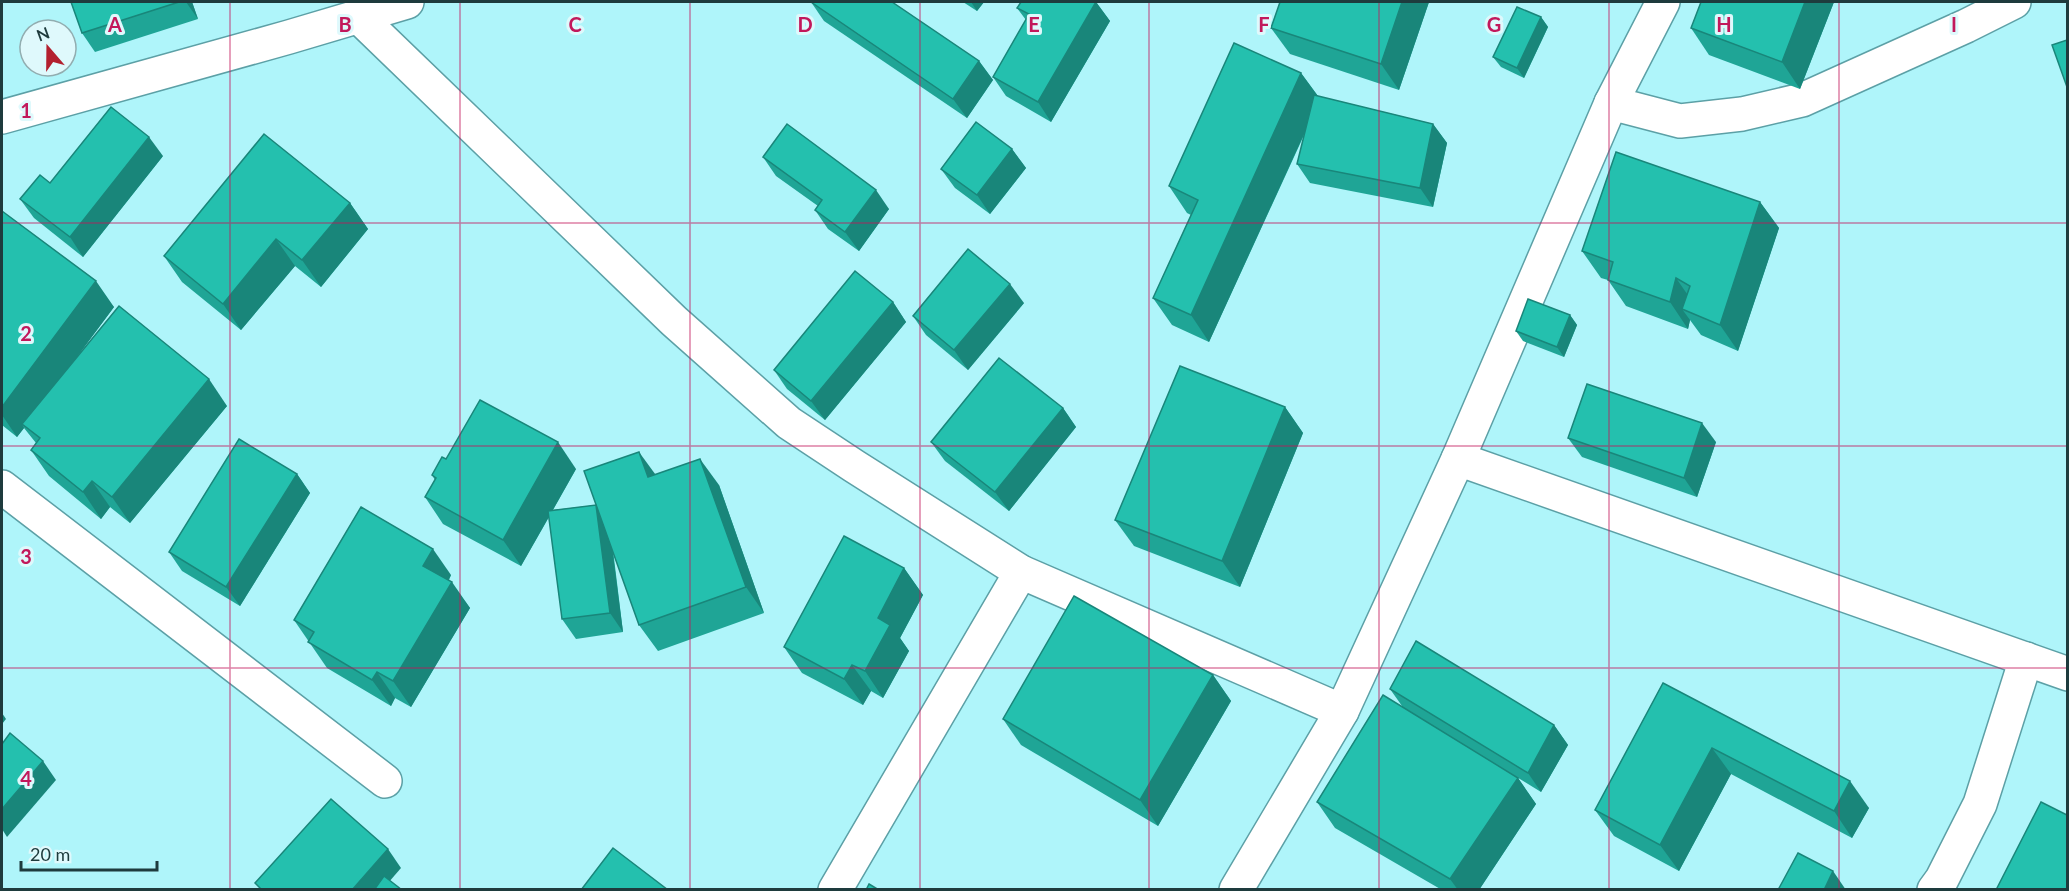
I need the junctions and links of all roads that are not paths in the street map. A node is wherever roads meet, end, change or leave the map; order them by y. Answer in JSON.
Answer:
{"nodes":[{"id":1,"x":407,"y":2,"type":"edge"},
{"id":2,"x":1663,"y":2,"type":"edge"},
{"id":3,"x":2014,"y":2,"type":"edge"},
{"id":4,"x":359,"y":17,"type":"junction"},
{"id":5,"x":1611,"y":103,"type":"junction"},
{"id":6,"x":2,"y":117,"type":"edge"},
{"id":7,"x":1458,"y":459,"type":"junction"},
{"id":8,"x":2,"y":487,"type":"edge"},
{"id":9,"x":1021,"y":572,"type":"junction"},
{"id":10,"x":2026,"y":659,"type":"junction"},
{"id":11,"x":2067,"y":674,"type":"edge"},
{"id":12,"x":1342,"y":711,"type":"junction"},
{"id":13,"x":386,"y":781,"type":"dead end"},
{"id":14,"x":835,"y":890,"type":"edge"},
{"id":15,"x":1236,"y":890,"type":"edge"},
{"id":16,"x":1934,"y":890,"type":"edge"}],
"edges":[{"from":1,"to":4,"type":"street"},
{"from":2,"to":5,"type":"street"},
{"from":3,"to":5,"type":"street"},
{"from":4,"to":6,"type":"street"},
{"from":4,"to":9,"type":"street"},
{"from":5,"to":7,"type":"street"},
{"from":7,"to":10,"type":"street"},
{"from":7,"to":12,"type":"street"},
{"from":8,"to":13,"type":"street"},
{"from":9,"to":12,"type":"street"},
{"from":9,"to":14,"type":"street"},
{"from":10,"to":11,"type":"street"},
{"from":10,"to":16,"type":"street"},
{"from":12,"to":15,"type":"street"}]}
